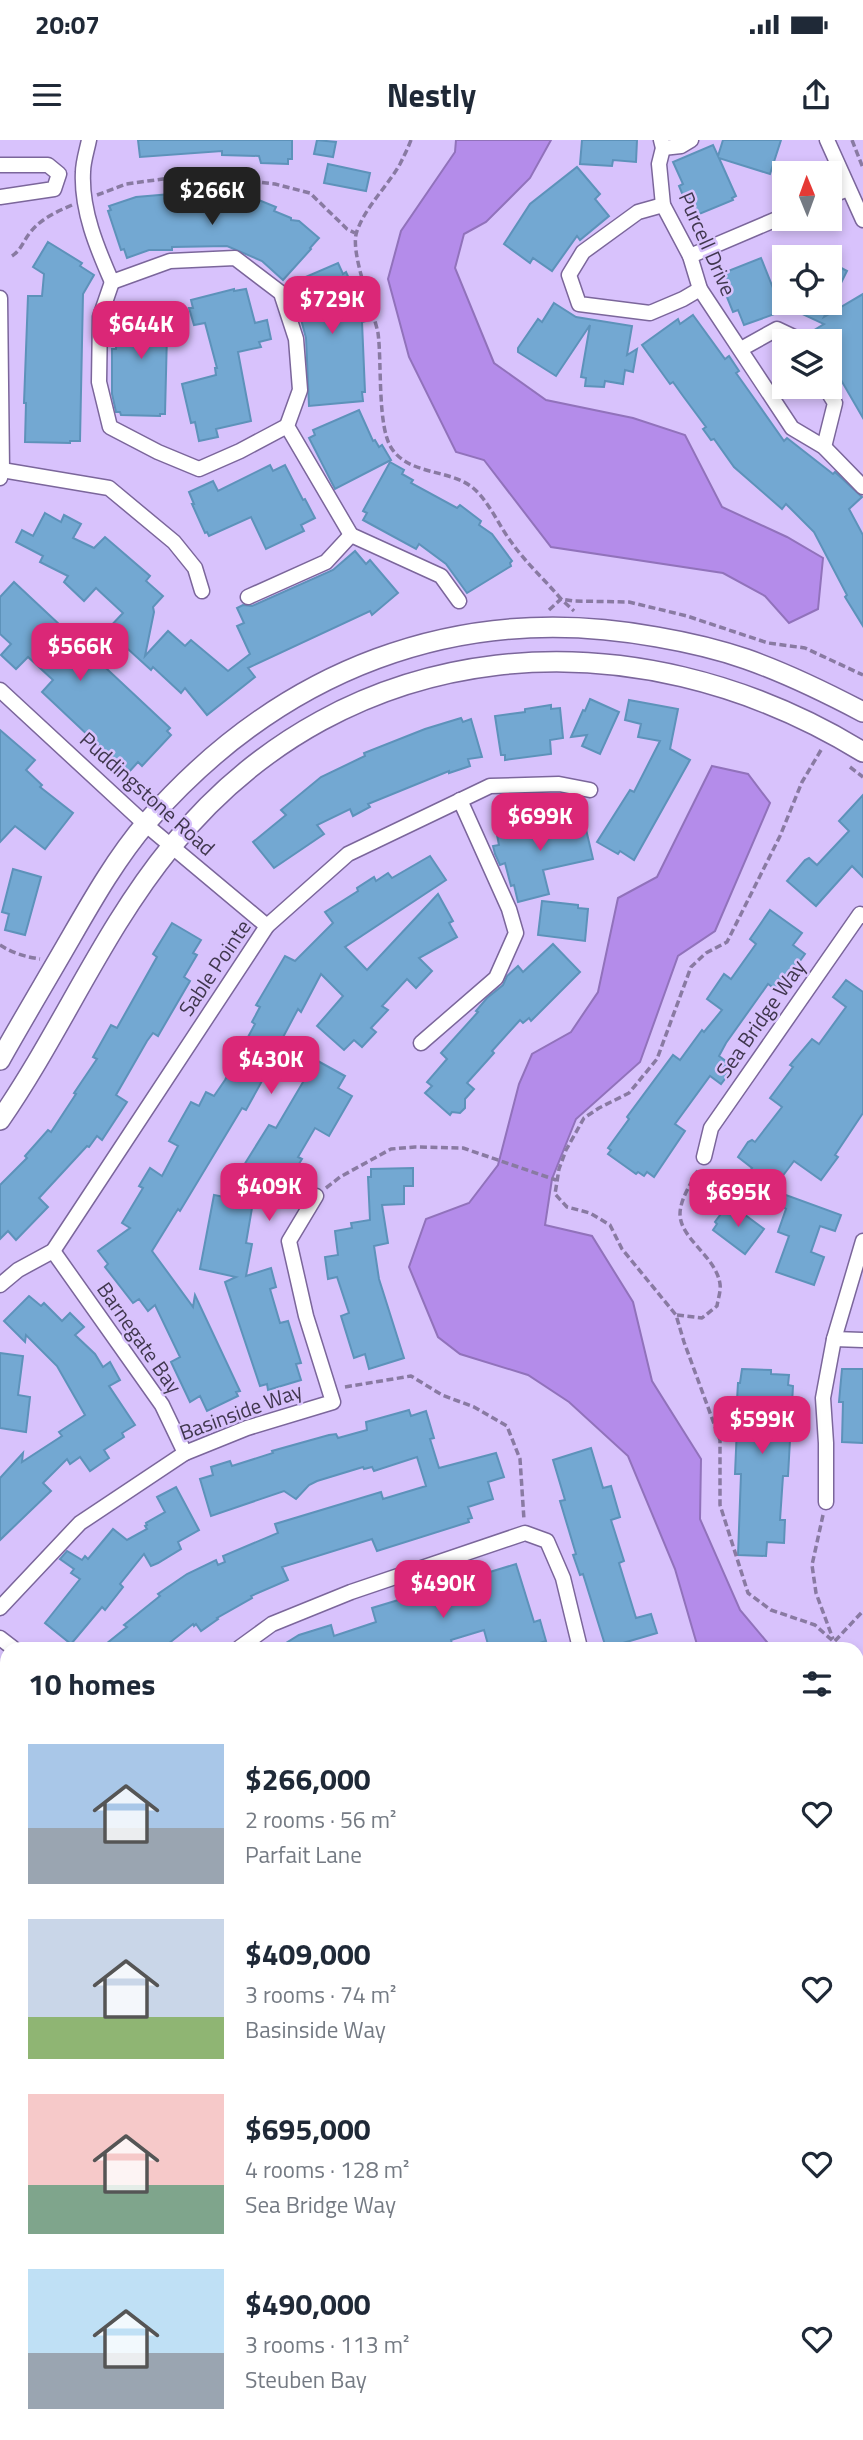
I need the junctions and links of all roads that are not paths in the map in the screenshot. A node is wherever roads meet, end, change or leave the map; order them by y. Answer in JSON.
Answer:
{"nodes":[{"id":1,"x":89,"y":140,"type":"edge"},
{"id":2,"x":691,"y":140,"type":"edge"},
{"id":3,"x":827,"y":140,"type":"edge"},
{"id":4,"x":662,"y":144,"type":"edge"},
{"id":5,"x":0,"y":165,"type":"edge"},
{"id":6,"x":83,"y":171,"type":"junction"},
{"id":7,"x":59,"y":174,"type":"junction"},
{"id":8,"x":848,"y":189,"type":"junction"},
{"id":9,"x":842,"y":192,"type":"edge"},
{"id":10,"x":0,"y":197,"type":"edge"},
{"id":11,"x":663,"y":205,"type":"junction"},
{"id":12,"x":863,"y":220,"type":"edge"},
{"id":13,"x":772,"y":221,"type":"edge"},
{"id":14,"x":690,"y":256,"type":"junction"},
{"id":15,"x":112,"y":282,"type":"junction"},
{"id":16,"x":700,"y":289,"type":"junction"},
{"id":17,"x":0,"y":298,"type":"edge"},
{"id":18,"x":772,"y":332,"type":"edge"},
{"id":19,"x":741,"y":349,"type":"junction"},
{"id":20,"x":832,"y":399,"type":"edge"},
{"id":21,"x":286,"y":426,"type":"junction"},
{"id":22,"x":824,"y":447,"type":"junction"},
{"id":23,"x":1,"y":475,"type":"edge"},
{"id":24,"x":863,"y":487,"type":"edge"},
{"id":25,"x":351,"y":535,"type":"junction"},
{"id":26,"x":202,"y":592,"type":"dead end"},
{"id":27,"x":248,"y":597,"type":"dead end"},
{"id":28,"x":459,"y":601,"type":"dead end"},
{"id":29,"x":0,"y":690,"type":"edge"},
{"id":30,"x":863,"y":712,"type":"edge"},
{"id":31,"x":863,"y":752,"type":"edge"},
{"id":32,"x":590,"y":790,"type":"dead end"},
{"id":33,"x":460,"y":800,"type":"junction"},
{"id":34,"x":145,"y":824,"type":"junction"},
{"id":35,"x":172,"y":846,"type":"junction"},
{"id":36,"x":863,"y":916,"type":"edge"},
{"id":37,"x":267,"y":926,"type":"junction"},
{"id":38,"x":421,"y":1043,"type":"dead end"},
{"id":39,"x":0,"y":1060,"type":"edge"},
{"id":40,"x":0,"y":1120,"type":"edge"},
{"id":41,"x":704,"y":1157,"type":"road end"},
{"id":42,"x":316,"y":1196,"type":"road end"},
{"id":43,"x":863,"y":1241,"type":"edge"},
{"id":44,"x":52,"y":1251,"type":"junction"},
{"id":45,"x":0,"y":1285,"type":"edge"},
{"id":46,"x":834,"y":1339,"type":"junction"},
{"id":47,"x":863,"y":1340,"type":"edge"},
{"id":48,"x":185,"y":1453,"type":"junction"},
{"id":49,"x":826,"y":1502,"type":"road end"},
{"id":50,"x":0,"y":1608,"type":"edge"},
{"id":51,"x":247,"y":1642,"type":"edge"},
{"id":52,"x":579,"y":1642,"type":"edge"}],
"edges":[{"from":1,"to":6,"type":"street"},
{"from":2,"to":4,"type":"street","name":"Purcell Drive"},
{"from":3,"to":8,"type":"street"},
{"from":4,"to":11,"type":"street","name":"Purcell Drive"},
{"from":5,"to":7,"type":"street"},
{"from":6,"to":7,"type":"street"},
{"from":6,"to":15,"type":"street"},
{"from":7,"to":10,"type":"street"},
{"from":8,"to":9,"type":"street"},
{"from":8,"to":12,"type":"street"},
{"from":11,"to":14,"type":"street","name":"Purcell Drive"},
{"from":11,"to":16,"type":"street"},
{"from":13,"to":14,"type":"street"},
{"from":14,"to":16,"type":"street","name":"Purcell Drive"},
{"from":15,"to":21,"type":"street"},
{"from":15,"to":21,"type":"street"},
{"from":16,"to":19,"type":"street","name":"Purcell Drive"},
{"from":17,"to":23,"type":"street"},
{"from":18,"to":19,"type":"street"},
{"from":19,"to":22,"type":"street","name":"Purcell Drive"},
{"from":20,"to":22,"type":"street"},
{"from":21,"to":25,"type":"street"},
{"from":22,"to":24,"type":"street","name":"Purcell Drive"},
{"from":23,"to":26,"type":"street"},
{"from":25,"to":27,"type":"street"},
{"from":25,"to":28,"type":"street"},
{"from":29,"to":34,"type":"street","name":"Puddingstone Road"},
{"from":30,"to":34,"type":"main road"},
{"from":31,"to":35,"type":"main road"},
{"from":32,"to":33,"type":"street","name":"Sable Pointe"},
{"from":33,"to":37,"type":"street","name":"Sable Pointe"},
{"from":33,"to":38,"type":"street"},
{"from":34,"to":35,"type":"street","name":"Puddingstone Road"},
{"from":34,"to":39,"type":"main road"},
{"from":35,"to":37,"type":"street","name":"Puddingstone Road"},
{"from":35,"to":40,"type":"main road"},
{"from":36,"to":41,"type":"street","name":"Sea Bridge Way"},
{"from":37,"to":44,"type":"street","name":"Sable Pointe"},
{"from":42,"to":48,"type":"street","name":"Basinside Way"},
{"from":43,"to":46,"type":"street"},
{"from":44,"to":45,"type":"street","name":"Sable Pointe"},
{"from":44,"to":48,"type":"street","name":"Barnegate Bay"},
{"from":46,"to":47,"type":"street"},
{"from":46,"to":49,"type":"street"},
{"from":48,"to":50,"type":"street","name":"Basinside Way"},
{"from":51,"to":52,"type":"street"}]}
